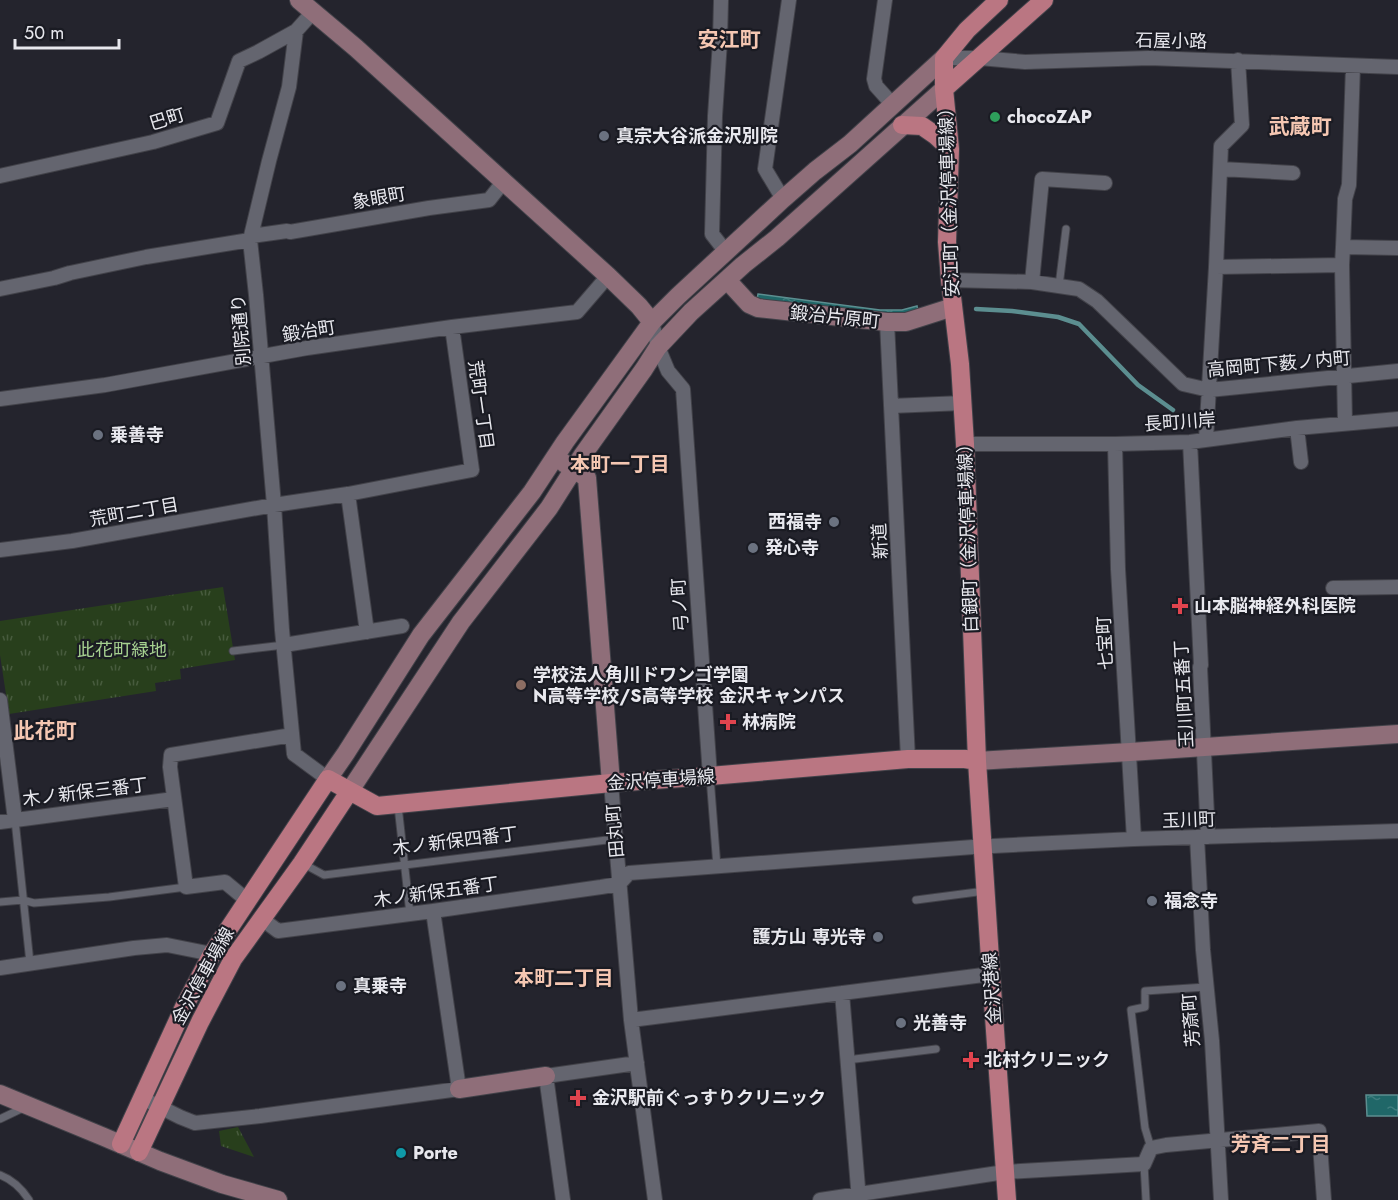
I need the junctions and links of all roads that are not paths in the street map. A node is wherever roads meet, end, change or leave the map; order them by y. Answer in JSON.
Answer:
{"nodes":[{"id":1,"x":721,"y":0,"type":"edge"},
{"id":2,"x":789,"y":0,"type":"edge"},
{"id":3,"x":885,"y":0,"type":"edge"},
{"id":4,"x":999,"y":0,"type":"edge"},
{"id":5,"x":1044,"y":0,"type":"edge"},
{"id":6,"x":306,"y":6,"type":"edge"},
{"id":7,"x":296,"y":31,"type":"junction"},
{"id":8,"x":944,"y":58,"type":"junction"},
{"id":9,"x":980,"y":58,"type":"junction"},
{"id":10,"x":1238,"y":60,"type":"junction"},
{"id":11,"x":1353,"y":66,"type":"junction"},
{"id":12,"x":1398,"y":67,"type":"edge"},
{"id":13,"x":944,"y":89,"type":"junction"},
{"id":14,"x":893,"y":105,"type":"junction"},
{"id":15,"x":902,"y":125,"type":"junction"},
{"id":16,"x":950,"y":149,"type":"junction"},
{"id":17,"x":1221,"y":169,"type":"junction"},
{"id":18,"x":1293,"y":173,"type":"dead end"},
{"id":19,"x":0,"y":176,"type":"edge"},
{"id":20,"x":504,"y":181,"type":"junction"},
{"id":21,"x":1105,"y":183,"type":"dead end"},
{"id":22,"x":783,"y":199,"type":"junction"},
{"id":23,"x":1066,"y":229,"type":"dead end"},
{"id":24,"x":251,"y":238,"type":"junction"},
{"id":25,"x":1343,"y":248,"type":"junction"},
{"id":26,"x":1398,"y":248,"type":"edge"},
{"id":27,"x":726,"y":252,"type":"junction"},
{"id":28,"x":1342,"y":266,"type":"junction"},
{"id":29,"x":1216,"y":267,"type":"junction"},
{"id":30,"x":608,"y":276,"type":"junction"},
{"id":31,"x":727,"y":280,"type":"junction"},
{"id":32,"x":950,"y":280,"type":"junction"},
{"id":33,"x":1032,"y":282,"type":"junction"},
{"id":34,"x":1059,"y":286,"type":"junction"},
{"id":35,"x":0,"y":289,"type":"edge"},
{"id":36,"x":953,"y":307,"type":"junction"},
{"id":37,"x":652,"y":322,"type":"junction"},
{"id":38,"x":887,"y":322,"type":"junction"},
{"id":39,"x":452,"y":327,"type":"junction"},
{"id":40,"x":658,"y":347,"type":"junction"},
{"id":41,"x":261,"y":357,"type":"junction"},
{"id":42,"x":1398,"y":371,"type":"edge"},
{"id":43,"x":1344,"y":377,"type":"junction"},
{"id":44,"x":1209,"y":390,"type":"junction"},
{"id":45,"x":0,"y":399,"type":"edge"},
{"id":46,"x":963,"y":403,"type":"junction"},
{"id":47,"x":891,"y":406,"type":"junction"},
{"id":48,"x":1398,"y":419,"type":"edge"},
{"id":49,"x":1345,"y":423,"type":"junction"},
{"id":50,"x":1297,"y":428,"type":"junction"},
{"id":51,"x":1206,"y":439,"type":"junction"},
{"id":52,"x":1190,"y":442,"type":"junction"},
{"id":53,"x":965,"y":444,"type":"junction"},
{"id":54,"x":1115,"y":444,"type":"junction"},
{"id":55,"x":554,"y":458,"type":"junction"},
{"id":56,"x":1301,"y":462,"type":"dead end"},
{"id":57,"x":574,"y":469,"type":"junction"},
{"id":58,"x":348,"y":494,"type":"junction"},
{"id":59,"x":274,"y":505,"type":"junction"},
{"id":60,"x":0,"y":550,"type":"edge"},
{"id":61,"x":1398,"y":587,"type":"edge"},
{"id":62,"x":1333,"y":588,"type":"dead end"},
{"id":63,"x":402,"y":626,"type":"dead end"},
{"id":64,"x":367,"y":632,"type":"junction"},
{"id":65,"x":284,"y":645,"type":"junction"},
{"id":66,"x":233,"y":651,"type":"dead end"},
{"id":67,"x":0,"y":700,"type":"edge"},
{"id":68,"x":1398,"y":734,"type":"edge"},
{"id":69,"x":292,"y":735,"type":"junction"},
{"id":70,"x":1205,"y":747,"type":"junction"},
{"id":71,"x":1130,"y":752,"type":"junction"},
{"id":72,"x":908,"y":759,"type":"junction"},
{"id":73,"x":977,"y":761,"type":"junction"},
{"id":74,"x":710,"y":776,"type":"junction"},
{"id":75,"x":328,"y":779,"type":"junction"},
{"id":76,"x":611,"y":783,"type":"junction"},
{"id":77,"x":349,"y":792,"type":"junction"},
{"id":78,"x":174,"y":799,"type":"junction"},
{"id":79,"x":397,"y":804,"type":"junction"},
{"id":80,"x":15,"y":820,"type":"junction"},
{"id":81,"x":0,"y":822,"type":"edge"},
{"id":82,"x":1398,"y":831,"type":"edge"},
{"id":83,"x":1202,"y":837,"type":"junction"},
{"id":84,"x":1134,"y":839,"type":"junction"},
{"id":85,"x":615,"y":840,"type":"junction"},
{"id":86,"x":982,"y":847,"type":"junction"},
{"id":87,"x":302,"y":863,"type":"junction"},
{"id":88,"x":404,"y":865,"type":"junction"},
{"id":89,"x":717,"y":867,"type":"junction"},
{"id":90,"x":619,"y":884,"type":"junction"},
{"id":91,"x":186,"y":887,"type":"junction"},
{"id":92,"x":985,"y":891,"type":"junction"},
{"id":93,"x":24,"y":900,"type":"junction"},
{"id":94,"x":916,"y":900,"type":"dead end"},
{"id":95,"x":248,"y":901,"type":"junction"},
{"id":96,"x":0,"y":902,"type":"edge"},
{"id":97,"x":434,"y":911,"type":"junction"},
{"id":98,"x":410,"y":914,"type":"junction"},
{"id":99,"x":262,"y":918,"type":"junction"},
{"id":100,"x":212,"y":954,"type":"junction"},
{"id":101,"x":30,"y":963,"type":"junction"},
{"id":102,"x":0,"y":968,"type":"edge"},
{"id":103,"x":990,"y":974,"type":"junction"},
{"id":104,"x":1206,"y":987,"type":"junction"},
{"id":105,"x":842,"y":993,"type":"junction"},
{"id":106,"x":631,"y":1020,"type":"junction"},
{"id":107,"x":936,"y":1050,"type":"dead end"},
{"id":108,"x":847,"y":1060,"type":"junction"},
{"id":109,"x":637,"y":1063,"type":"junction"},
{"id":110,"x":546,"y":1076,"type":"junction"},
{"id":111,"x":459,"y":1089,"type":"junction"},
{"id":112,"x":0,"y":1094,"type":"edge"},
{"id":113,"x":143,"y":1098,"type":"junction"},
{"id":114,"x":28,"y":1106,"type":"junction"},
{"id":115,"x":160,"y":1107,"type":"junction"},
{"id":116,"x":0,"y":1119,"type":"edge"},
{"id":117,"x":1218,"y":1139,"type":"junction"},
{"id":118,"x":121,"y":1144,"type":"junction"},
{"id":119,"x":1151,"y":1148,"type":"junction"},
{"id":120,"x":139,"y":1152,"type":"junction"},
{"id":121,"x":1144,"y":1164,"type":"junction"},
{"id":122,"x":1005,"y":1172,"type":"junction"},
{"id":123,"x":0,"y":1175,"type":"edge"},
{"id":124,"x":858,"y":1197,"type":"edge"},
{"id":125,"x":29,"y":1200,"type":"edge"},
{"id":126,"x":278,"y":1200,"type":"edge"},
{"id":127,"x":563,"y":1200,"type":"edge"},
{"id":128,"x":655,"y":1200,"type":"edge"},
{"id":129,"x":820,"y":1200,"type":"edge"},
{"id":130,"x":1007,"y":1200,"type":"edge"},
{"id":131,"x":1146,"y":1200,"type":"edge"},
{"id":132,"x":1221,"y":1200,"type":"edge"},
{"id":133,"x":1324,"y":1200,"type":"edge"}],
"edges":[{"from":1,"to":27,"type":"street"},
{"from":2,"to":22,"type":"street"},
{"from":3,"to":14,"type":"street"},
{"from":4,"to":8,"type":"main road"},
{"from":5,"to":9,"type":"main road","name":"安江町（金沢停車場線）"},
{"from":6,"to":7,"type":"street"},
{"from":6,"to":20,"type":"street"},
{"from":7,"to":19,"type":"street","name":"巴町"},
{"from":7,"to":24,"type":"street","name":"別院通り"},
{"from":8,"to":9,"type":"street","name":"石屋小路"},
{"from":8,"to":13,"type":"main road","name":"安江町（金沢停車場線）"},
{"from":8,"to":14,"type":"street"},
{"from":9,"to":10,"type":"street","name":"石屋小路"},
{"from":9,"to":13,"type":"main road","name":"安江町（金沢停車場線）"},
{"from":10,"to":11,"type":"street","name":"石屋小路"},
{"from":10,"to":17,"type":"street"},
{"from":11,"to":12,"type":"street","name":"石屋小路"},
{"from":11,"to":25,"type":"street"},
{"from":13,"to":15,"type":"street"},
{"from":13,"to":16,"type":"main road","name":"安江町（金沢停車場線）"},
{"from":14,"to":22,"type":"street"},
{"from":15,"to":16,"type":"main road"},
{"from":15,"to":31,"type":"street"},
{"from":16,"to":32,"type":"main road","name":"安江町（金沢停車場線）"},
{"from":17,"to":18,"type":"street"},
{"from":17,"to":29,"type":"street"},
{"from":20,"to":24,"type":"street","name":"象眼町"},
{"from":20,"to":30,"type":"street"},
{"from":21,"to":33,"type":"street"},
{"from":22,"to":27,"type":"street"},
{"from":23,"to":34,"type":"lane"},
{"from":24,"to":35,"type":"street","name":"象眼町"},
{"from":24,"to":41,"type":"street","name":"別院通り"},
{"from":25,"to":26,"type":"street"},
{"from":25,"to":28,"type":"street"},
{"from":27,"to":37,"type":"street"},
{"from":28,"to":29,"type":"street"},
{"from":28,"to":43,"type":"street"},
{"from":29,"to":44,"type":"street"},
{"from":30,"to":37,"type":"street"},
{"from":30,"to":39,"type":"street","name":"鍛冶町"},
{"from":31,"to":38,"type":"street","name":"鍛冶片原町"},
{"from":31,"to":40,"type":"street"},
{"from":32,"to":33,"type":"street","name":"高岡町下薮ノ内町"},
{"from":32,"to":36,"type":"main road","name":"安江町（金沢停車場線）"},
{"from":33,"to":34,"type":"street","name":"高岡町下薮ノ内町"},
{"from":34,"to":44,"type":"street","name":"高岡町下薮ノ内町"},
{"from":36,"to":38,"type":"street","name":"鍛冶片原町"},
{"from":36,"to":46,"type":"main road","name":"白銀町（金沢停車場線）"},
{"from":37,"to":40,"type":"street","name":"弓ノ町"},
{"from":37,"to":55,"type":"street"},
{"from":38,"to":47,"type":"street","name":"新道"},
{"from":39,"to":41,"type":"street","name":"鍛冶町"},
{"from":39,"to":58,"type":"street","name":"荒町一丁目"},
{"from":40,"to":57,"type":"street"},
{"from":40,"to":74,"type":"street","name":"弓ノ町"},
{"from":41,"to":45,"type":"street","name":"鍛冶町"},
{"from":41,"to":59,"type":"street","name":"別院通り"},
{"from":42,"to":43,"type":"street","name":"高岡町下薮ノ内町"},
{"from":43,"to":44,"type":"street","name":"高岡町下薮ノ内町"},
{"from":43,"to":49,"type":"street"},
{"from":44,"to":51,"type":"street"},
{"from":46,"to":47,"type":"street"},
{"from":46,"to":53,"type":"main road","name":"白銀町（金沢停車場線）"},
{"from":47,"to":72,"type":"street","name":"新道"},
{"from":48,"to":49,"type":"street","name":"長町川岸"},
{"from":49,"to":50,"type":"street","name":"長町川岸"},
{"from":50,"to":51,"type":"street","name":"長町川岸"},
{"from":50,"to":56,"type":"street"},
{"from":51,"to":52,"type":"street","name":"長町川岸"},
{"from":52,"to":54,"type":"street","name":"長町川岸"},
{"from":52,"to":70,"type":"street","name":"玉川町五番丁"},
{"from":53,"to":54,"type":"street","name":"長町川岸"},
{"from":53,"to":73,"type":"main road","name":"白銀町（金沢停車場線）"},
{"from":54,"to":71,"type":"street","name":"七宝町"},
{"from":55,"to":57,"type":"street"},
{"from":55,"to":75,"type":"street"},
{"from":57,"to":76,"type":"street","name":"田丸町"},
{"from":57,"to":77,"type":"street"},
{"from":58,"to":59,"type":"street","name":"荒町二丁目"},
{"from":58,"to":64,"type":"street"},
{"from":59,"to":60,"type":"street","name":"荒町二丁目"},
{"from":59,"to":65,"type":"street","name":"別院通り"},
{"from":61,"to":62,"type":"street"},
{"from":63,"to":64,"type":"street"},
{"from":64,"to":65,"type":"street"},
{"from":65,"to":66,"type":"lane"},
{"from":65,"to":69,"type":"street"},
{"from":67,"to":80,"type":"street"},
{"from":68,"to":70,"type":"street"},
{"from":69,"to":75,"type":"street"},
{"from":69,"to":78,"type":"street"},
{"from":70,"to":71,"type":"street"},
{"from":70,"to":83,"type":"street","name":"玉川町五番丁"},
{"from":71,"to":73,"type":"street"},
{"from":71,"to":84,"type":"street","name":"七宝町"},
{"from":72,"to":73,"type":"main road","name":"金沢停車場線"},
{"from":72,"to":74,"type":"main road","name":"金沢停車場線"},
{"from":73,"to":86,"type":"main road","name":"白銀町（金沢停車場線）"},
{"from":74,"to":76,"type":"main road","name":"金沢停車場線"},
{"from":74,"to":89,"type":"lane","name":"弓ノ町"},
{"from":75,"to":77,"type":"main road","name":"金沢停車場線"},
{"from":75,"to":95,"type":"main road","name":"金沢停車場線"},
{"from":76,"to":79,"type":"main road","name":"金沢停車場線"},
{"from":76,"to":85,"type":"street","name":"田丸町"},
{"from":77,"to":79,"type":"main road","name":"金沢停車場線"},
{"from":77,"to":87,"type":"main road","name":"金沢停車場線"},
{"from":78,"to":80,"type":"street","name":"木ノ新保三番丁"},
{"from":78,"to":91,"type":"street"},
{"from":79,"to":88,"type":"lane"},
{"from":80,"to":81,"type":"street","name":"木ノ新保三番丁"},
{"from":80,"to":93,"type":"lane"},
{"from":82,"to":83,"type":"street","name":"玉川町"},
{"from":83,"to":84,"type":"street","name":"玉川町"},
{"from":83,"to":104,"type":"street","name":"芳斎町"},
{"from":84,"to":86,"type":"street","name":"玉川町"},
{"from":85,"to":88,"type":"lane","name":"木ノ新保四番丁"},
{"from":85,"to":90,"type":"street","name":"田丸町"},
{"from":86,"to":89,"type":"street","name":"玉川町"},
{"from":86,"to":92,"type":"main road","name":"金沢港線"},
{"from":87,"to":88,"type":"lane","name":"木ノ新保四番丁"},
{"from":87,"to":99,"type":"main road","name":"金沢停車場線"},
{"from":88,"to":98,"type":"lane"},
{"from":89,"to":90,"type":"street","name":"木ノ新保五番丁"},
{"from":90,"to":97,"type":"street","name":"木ノ新保五番丁"},
{"from":90,"to":106,"type":"street","name":"田丸町"},
{"from":91,"to":93,"type":"lane"},
{"from":91,"to":95,"type":"street"},
{"from":92,"to":94,"type":"lane"},
{"from":92,"to":103,"type":"main road","name":"金沢港線"},
{"from":93,"to":96,"type":"lane"},
{"from":93,"to":101,"type":"lane"},
{"from":95,"to":100,"type":"main road","name":"金沢停車場線"},
{"from":97,"to":98,"type":"street","name":"木ノ新保五番丁"},
{"from":97,"to":111,"type":"street"},
{"from":98,"to":99,"type":"street","name":"木ノ新保五番丁"},
{"from":99,"to":115,"type":"main road","name":"金沢停車場線"},
{"from":100,"to":101,"type":"street"},
{"from":100,"to":113,"type":"main road","name":"金沢停車場線"},
{"from":101,"to":102,"type":"street"},
{"from":103,"to":105,"type":"street"},
{"from":103,"to":122,"type":"main road","name":"金沢港線"},
{"from":104,"to":117,"type":"street","name":"芳斎町"},
{"from":104,"to":119,"type":"lane"},
{"from":105,"to":106,"type":"street"},
{"from":105,"to":108,"type":"street"},
{"from":106,"to":109,"type":"street","name":"田丸町"},
{"from":107,"to":108,"type":"lane"},
{"from":108,"to":124,"type":"street"},
{"from":109,"to":110,"type":"street"},
{"from":109,"to":128,"type":"street","name":"田丸町"},
{"from":110,"to":111,"type":"street"},
{"from":110,"to":127,"type":"street"},
{"from":111,"to":115,"type":"street"},
{"from":112,"to":114,"type":"street"},
{"from":113,"to":115,"type":"street"},
{"from":113,"to":118,"type":"main road","name":"金沢停車場線"},
{"from":114,"to":116,"type":"lane"},
{"from":114,"to":118,"type":"street"},
{"from":115,"to":120,"type":"main road","name":"金沢停車場線"},
{"from":117,"to":119,"type":"street"},
{"from":117,"to":132,"type":"street","name":"芳斎町"},
{"from":117,"to":133,"type":"street"},
{"from":118,"to":120,"type":"street"},
{"from":119,"to":121,"type":"street"},
{"from":120,"to":126,"type":"street"},
{"from":121,"to":122,"type":"street"},
{"from":121,"to":131,"type":"lane"},
{"from":122,"to":124,"type":"street"},
{"from":122,"to":130,"type":"main road","name":"金沢港線"},
{"from":123,"to":125,"type":"lane"},
{"from":124,"to":129,"type":"street"}]}
